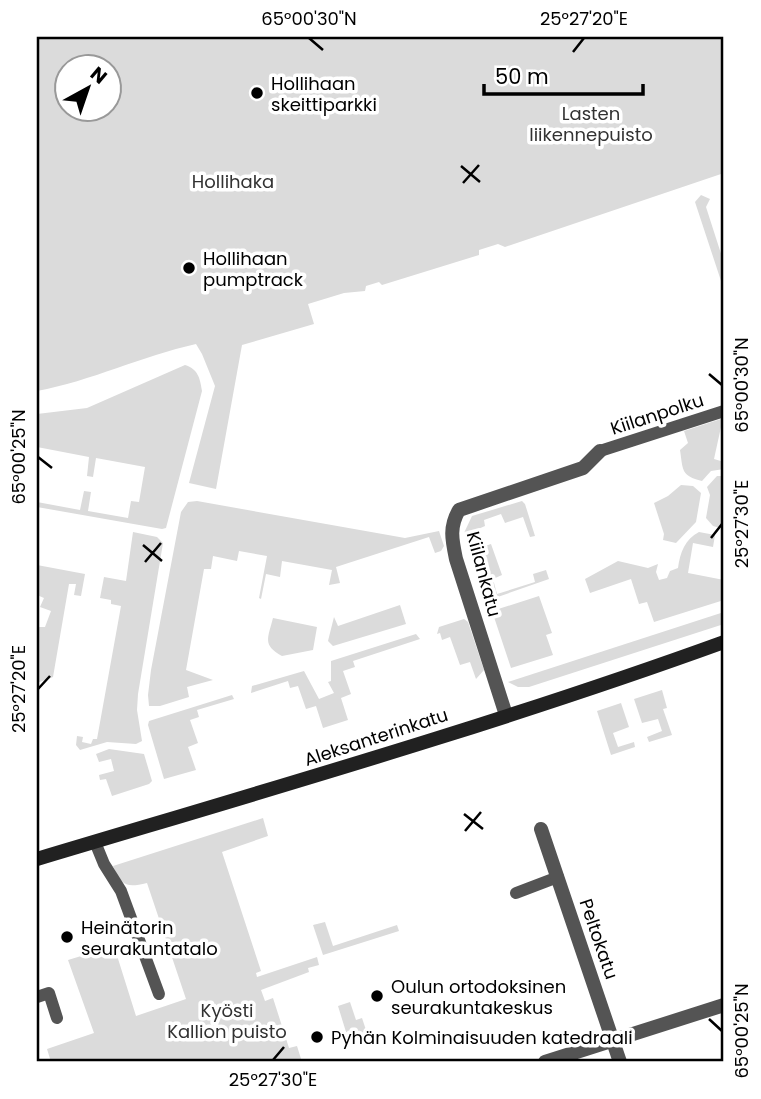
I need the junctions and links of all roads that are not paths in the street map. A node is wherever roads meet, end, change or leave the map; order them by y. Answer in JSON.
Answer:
{"nodes":[{"id":1,"x":724,"y":411,"type":"edge"},
{"id":2,"x":600,"y":451,"type":"joint"},
{"id":3,"x":724,"y":642,"type":"edge"},
{"id":4,"x":506,"y":715,"type":"junction"},
{"id":5,"x":541,"y":829,"type":"dead end"},
{"id":6,"x":95,"y":842,"type":"junction"},
{"id":7,"x":37,"y":859,"type":"edge"},
{"id":8,"x":558,"y":877,"type":"junction"},
{"id":9,"x":516,"y":893,"type":"dead end"},
{"id":10,"x":159,"y":994,"type":"dead end"},
{"id":11,"x":37,"y":997,"type":"edge"},
{"id":12,"x":724,"y":1005,"type":"edge"},
{"id":13,"x":57,"y":1018,"type":"dead end"},
{"id":14,"x":612,"y":1040,"type":"junction"},
{"id":15,"x":545,"y":1062,"type":"edge"},
{"id":16,"x":620,"y":1062,"type":"edge"}],
"edges":[{"from":1,"to":2,"type":"lane","name":"Kiilanpolku"},
{"from":2,"to":4,"type":"street","name":"Kiilankatu"},
{"from":3,"to":4,"type":"main road","name":"Aleksanterinkatu"},
{"from":4,"to":6,"type":"main road","name":"Aleksanterinkatu"},
{"from":5,"to":8,"type":"street","name":"Peltokatu"},
{"from":6,"to":7,"type":"main road","name":"Aleksanterinkatu"},
{"from":6,"to":10,"type":"lane"},
{"from":8,"to":9,"type":"lane"},
{"from":8,"to":14,"type":"street","name":"Peltokatu"},
{"from":11,"to":13,"type":"lane"},
{"from":12,"to":14,"type":"street"},
{"from":14,"to":15,"type":"street"},
{"from":14,"to":16,"type":"street","name":"Peltokatu"}]}
